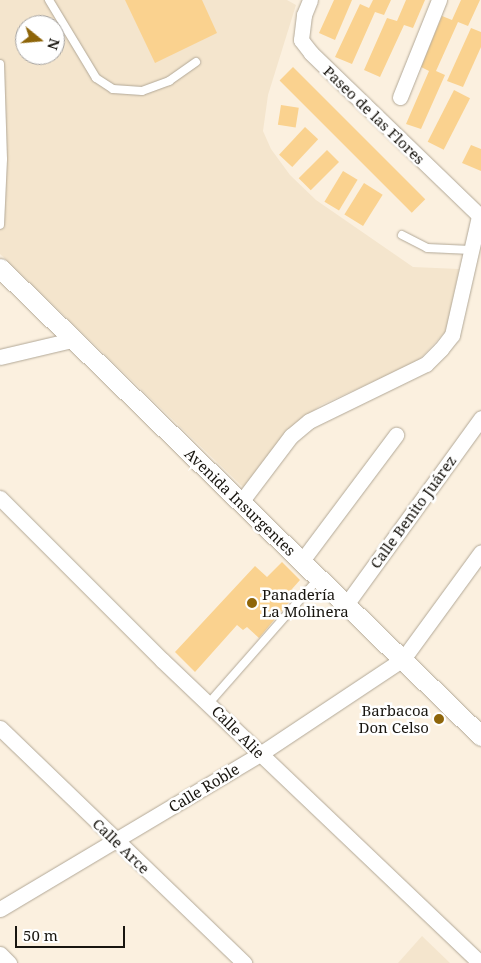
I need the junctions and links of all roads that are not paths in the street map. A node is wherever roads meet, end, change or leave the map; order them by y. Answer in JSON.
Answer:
{"nodes":[{"id":1,"x":49,"y":0,"type":"edge"},
{"id":2,"x":310,"y":0,"type":"edge"},
{"id":3,"x":439,"y":0,"type":"edge"},
{"id":4,"x":196,"y":62,"type":"dead end"},
{"id":5,"x":0,"y":64,"type":"edge"},
{"id":6,"x":400,"y":97,"type":"dead end"},
{"id":7,"x":480,"y":216,"type":"edge"},
{"id":8,"x":0,"y":225,"type":"edge"},
{"id":9,"x":402,"y":235,"type":"dead end"},
{"id":10,"x":472,"y":250,"type":"junction"},
{"id":11,"x":0,"y":268,"type":"edge"},
{"id":12,"x":72,"y":340,"type":"junction"},
{"id":13,"x":0,"y":357,"type":"edge"},
{"id":14,"x":481,"y":418,"type":"edge"},
{"id":15,"x":396,"y":435,"type":"dead end"},
{"id":16,"x":0,"y":498,"type":"edge"},
{"id":17,"x":241,"y":502,"type":"junction"},
{"id":18,"x":481,"y":553,"type":"edge"},
{"id":19,"x":301,"y":562,"type":"junction"},
{"id":20,"x":318,"y":579,"type":"junction"},
{"id":21,"x":345,"y":606,"type":"junction"},
{"id":22,"x":403,"y":659,"type":"junction"},
{"id":23,"x":209,"y":702,"type":"junction"},
{"id":24,"x":0,"y":728,"type":"edge"},
{"id":25,"x":481,"y":736,"type":"edge"},
{"id":26,"x":260,"y":754,"type":"junction"},
{"id":27,"x":117,"y":842,"type":"junction"},
{"id":28,"x":0,"y":909,"type":"edge"},
{"id":29,"x":0,"y":954,"type":"edge"},
{"id":30,"x":9,"y":963,"type":"edge"},
{"id":31,"x":244,"y":963,"type":"edge"},
{"id":32,"x":480,"y":963,"type":"edge"}],
"edges":[{"from":1,"to":4,"type":"lane"},
{"from":2,"to":7,"type":"street","name":"Paseo de las Flores"},
{"from":3,"to":6,"type":"street"},
{"from":5,"to":8,"type":"lane"},
{"from":7,"to":10,"type":"street"},
{"from":9,"to":10,"type":"lane"},
{"from":10,"to":17,"type":"street"},
{"from":11,"to":12,"type":"street","name":"Avenida Insurgentes"},
{"from":12,"to":13,"type":"street"},
{"from":12,"to":17,"type":"street","name":"Avenida Insurgentes"},
{"from":14,"to":21,"type":"street","name":"Calle Benito Juárez"},
{"from":15,"to":19,"type":"street"},
{"from":16,"to":23,"type":"street","name":"Calle Alie"},
{"from":17,"to":19,"type":"street","name":"Avenida Insurgentes"},
{"from":18,"to":22,"type":"street"},
{"from":19,"to":20,"type":"street","name":"Avenida Insurgentes"},
{"from":20,"to":21,"type":"street","name":"Avenida Insurgentes"},
{"from":20,"to":23,"type":"lane"},
{"from":21,"to":22,"type":"street","name":"Avenida Insurgentes"},
{"from":22,"to":25,"type":"street","name":"Avenida Insurgentes"},
{"from":22,"to":26,"type":"street","name":"Calle Roble"},
{"from":23,"to":26,"type":"street","name":"Calle Alie"},
{"from":24,"to":27,"type":"street","name":"Calle Arce"},
{"from":26,"to":27,"type":"street","name":"Calle Roble"},
{"from":26,"to":32,"type":"street","name":"Calle Alie"},
{"from":27,"to":28,"type":"street","name":"Calle Roble"},
{"from":27,"to":31,"type":"street","name":"Calle Arce"},
{"from":29,"to":30,"type":"street"}]}
